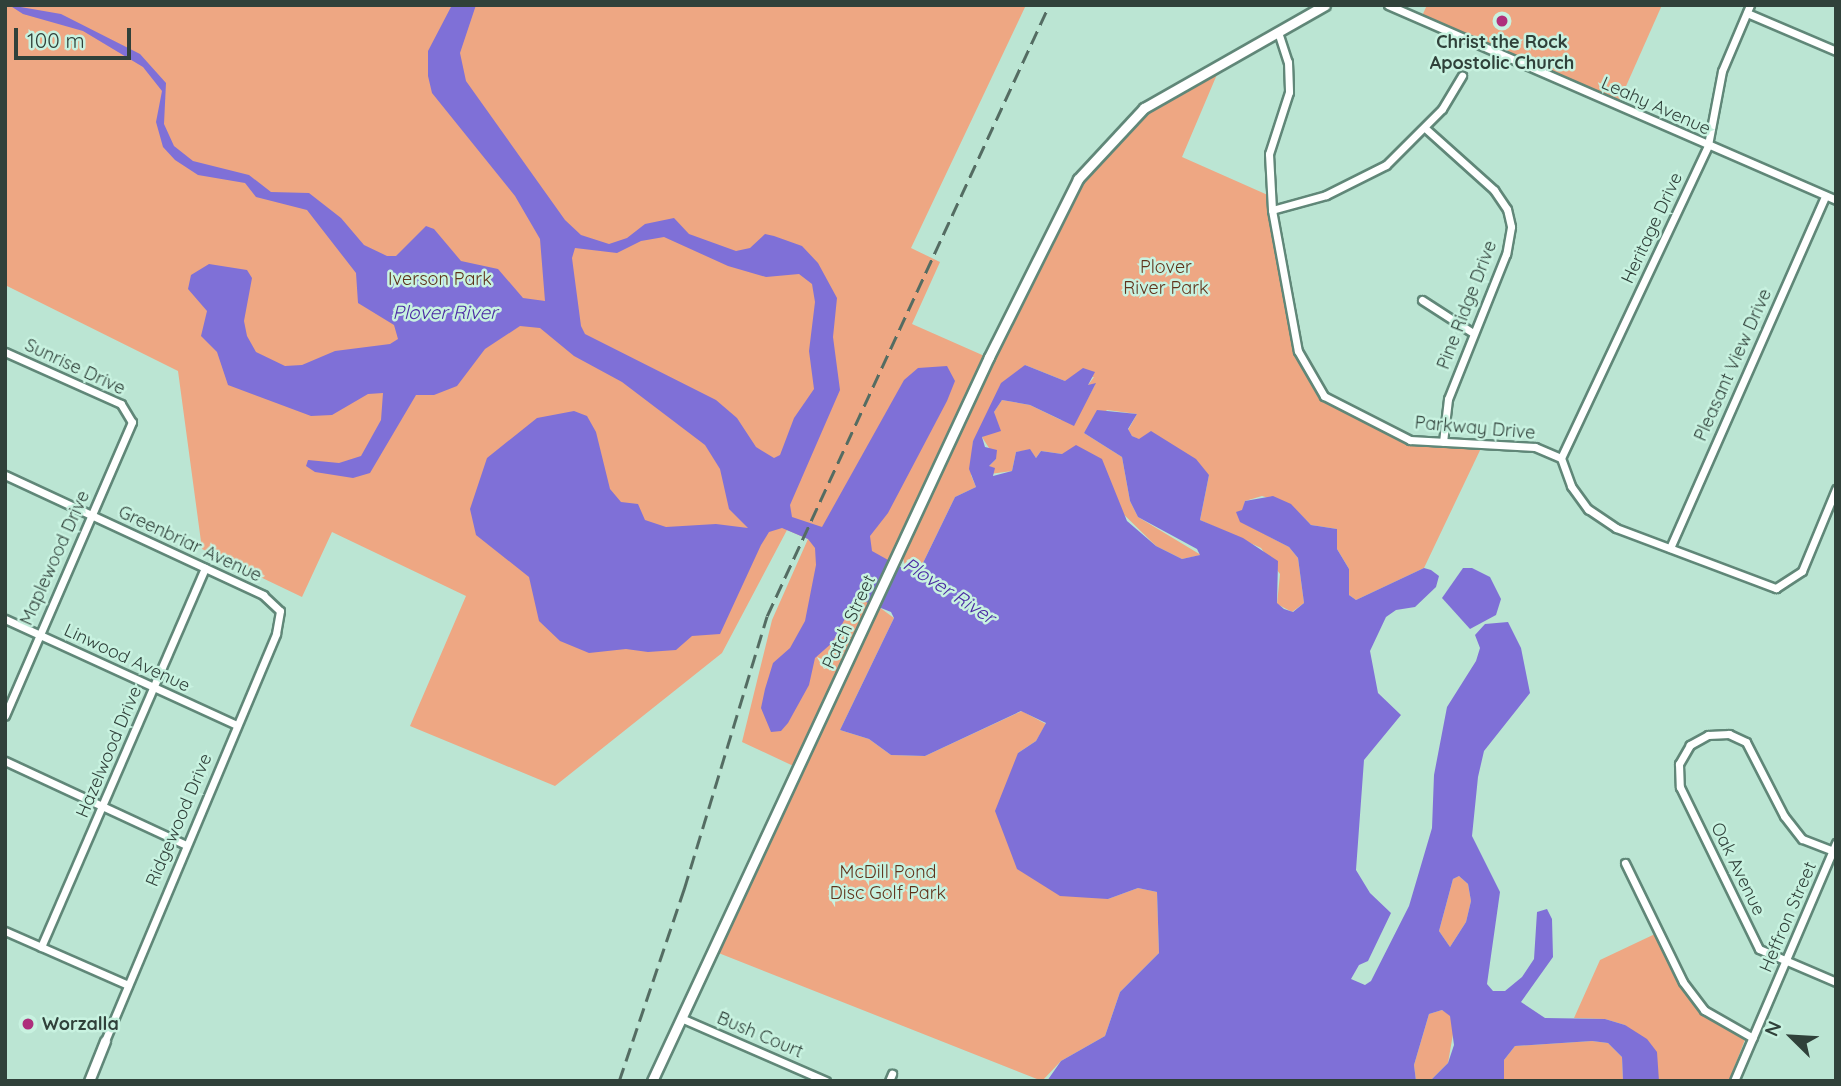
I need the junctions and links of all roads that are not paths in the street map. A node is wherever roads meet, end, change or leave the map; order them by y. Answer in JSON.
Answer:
{"nodes":[{"id":1,"x":1325,"y":5,"type":"edge"},
{"id":2,"x":1388,"y":5,"type":"edge"},
{"id":3,"x":1749,"y":9,"type":"edge"},
{"id":4,"x":1279,"y":35,"type":"junction"},
{"id":5,"x":1836,"y":51,"type":"edge"},
{"id":6,"x":1462,"y":76,"type":"dead end"},
{"id":7,"x":1426,"y":128,"type":"junction"},
{"id":8,"x":1708,"y":145,"type":"junction"},
{"id":9,"x":1825,"y":196,"type":"junction"},
{"id":10,"x":1836,"y":201,"type":"edge"},
{"id":11,"x":1272,"y":210,"type":"junction"},
{"id":12,"x":1422,"y":300,"type":"dead end"},
{"id":13,"x":1473,"y":332,"type":"junction"},
{"id":14,"x":5,"y":352,"type":"edge"},
{"id":15,"x":130,"y":413,"type":"joint"},
{"id":16,"x":1443,"y":442,"type":"junction"},
{"id":17,"x":1561,"y":458,"type":"junction"},
{"id":18,"x":5,"y":475,"type":"edge"},
{"id":19,"x":1836,"y":489,"type":"edge"},
{"id":20,"x":90,"y":516,"type":"junction"},
{"id":21,"x":1670,"y":548,"type":"junction"},
{"id":22,"x":205,"y":568,"type":"junction"},
{"id":23,"x":280,"y":611,"type":"joint"},
{"id":24,"x":5,"y":619,"type":"edge"},
{"id":25,"x":39,"y":634,"type":"junction"},
{"id":26,"x":154,"y":687,"type":"junction"},
{"id":27,"x":5,"y":716,"type":"edge"},
{"id":28,"x":236,"y":726,"type":"junction"},
{"id":29,"x":5,"y":761,"type":"edge"},
{"id":30,"x":103,"y":806,"type":"junction"},
{"id":31,"x":1836,"y":843,"type":"edge"},
{"id":32,"x":186,"y":845,"type":"junction"},
{"id":33,"x":1834,"y":852,"type":"edge"},
{"id":34,"x":1625,"y":863,"type":"dead end"},
{"id":35,"x":5,"y":930,"type":"edge"},
{"id":36,"x":41,"y":947,"type":"junction"},
{"id":37,"x":1787,"y":961,"type":"junction"},
{"id":38,"x":1836,"y":982,"type":"edge"},
{"id":39,"x":128,"y":985,"type":"junction"},
{"id":40,"x":681,"y":1018,"type":"junction"},
{"id":41,"x":1753,"y":1038,"type":"junction"},
{"id":42,"x":105,"y":1041,"type":"joint"},
{"id":43,"x":89,"y":1081,"type":"edge"},
{"id":44,"x":652,"y":1081,"type":"edge"},
{"id":45,"x":826,"y":1081,"type":"edge"},
{"id":46,"x":1734,"y":1081,"type":"edge"}],
"edges":[{"from":1,"to":4,"type":"street","name":"Patch Street"},
{"from":2,"to":8,"type":"street","name":"Leahy Avenue"},
{"from":3,"to":5,"type":"street"},
{"from":3,"to":8,"type":"street","name":"Heritage Drive"},
{"from":4,"to":11,"type":"street","name":"Parkway Drive"},
{"from":4,"to":40,"type":"street","name":"Patch Street"},
{"from":6,"to":7,"type":"street"},
{"from":7,"to":11,"type":"street"},
{"from":7,"to":13,"type":"street","name":"Pine Ridge Drive"},
{"from":8,"to":9,"type":"street","name":"Leahy Avenue"},
{"from":8,"to":17,"type":"street","name":"Heritage Drive"},
{"from":9,"to":10,"type":"street","name":"Leahy Avenue"},
{"from":9,"to":21,"type":"street","name":"Pleasant View Drive"},
{"from":11,"to":16,"type":"street","name":"Parkway Drive"},
{"from":12,"to":13,"type":"street"},
{"from":13,"to":16,"type":"street","name":"Pine Ridge Drive"},
{"from":14,"to":15,"type":"street","name":"Sunrise Drive"},
{"from":15,"to":20,"type":"street","name":"Maplewood Drive"},
{"from":16,"to":17,"type":"street","name":"Parkway Drive"},
{"from":17,"to":21,"type":"street"},
{"from":18,"to":20,"type":"street","name":"Greenbriar Avenue"},
{"from":19,"to":21,"type":"street"},
{"from":20,"to":22,"type":"street","name":"Greenbriar Avenue"},
{"from":20,"to":25,"type":"street","name":"Maplewood Drive"},
{"from":22,"to":23,"type":"street","name":"Greenbriar Avenue"},
{"from":22,"to":26,"type":"street","name":"Hazelwood Drive"},
{"from":23,"to":28,"type":"street","name":"Ridgewood Drive"},
{"from":24,"to":25,"type":"street","name":"Linwood Avenue"},
{"from":25,"to":26,"type":"street","name":"Linwood Avenue"},
{"from":25,"to":27,"type":"street","name":"Maplewood Drive"},
{"from":26,"to":28,"type":"street","name":"Linwood Avenue"},
{"from":26,"to":30,"type":"street","name":"Hazelwood Drive"},
{"from":28,"to":32,"type":"street","name":"Ridgewood Drive"},
{"from":29,"to":30,"type":"street"},
{"from":30,"to":32,"type":"street"},
{"from":30,"to":36,"type":"street","name":"Hazelwood Drive"},
{"from":31,"to":33,"type":"street","name":"Heffron Street"},
{"from":32,"to":39,"type":"street","name":"Ridgewood Drive"},
{"from":33,"to":37,"type":"street","name":"Heffron Street"},
{"from":33,"to":37,"type":"street","name":"Oak Avenue"},
{"from":34,"to":41,"type":"street"},
{"from":35,"to":36,"type":"street"},
{"from":36,"to":39,"type":"street"},
{"from":37,"to":38,"type":"street","name":"Oak Avenue"},
{"from":37,"to":41,"type":"street","name":"Heffron Street"},
{"from":39,"to":42,"type":"street","name":"Ridgewood Drive"},
{"from":40,"to":44,"type":"street","name":"Patch Street"},
{"from":40,"to":45,"type":"street","name":"Bush Court"},
{"from":41,"to":46,"type":"street","name":"Heffron Street"},
{"from":42,"to":43,"type":"street"}]}
